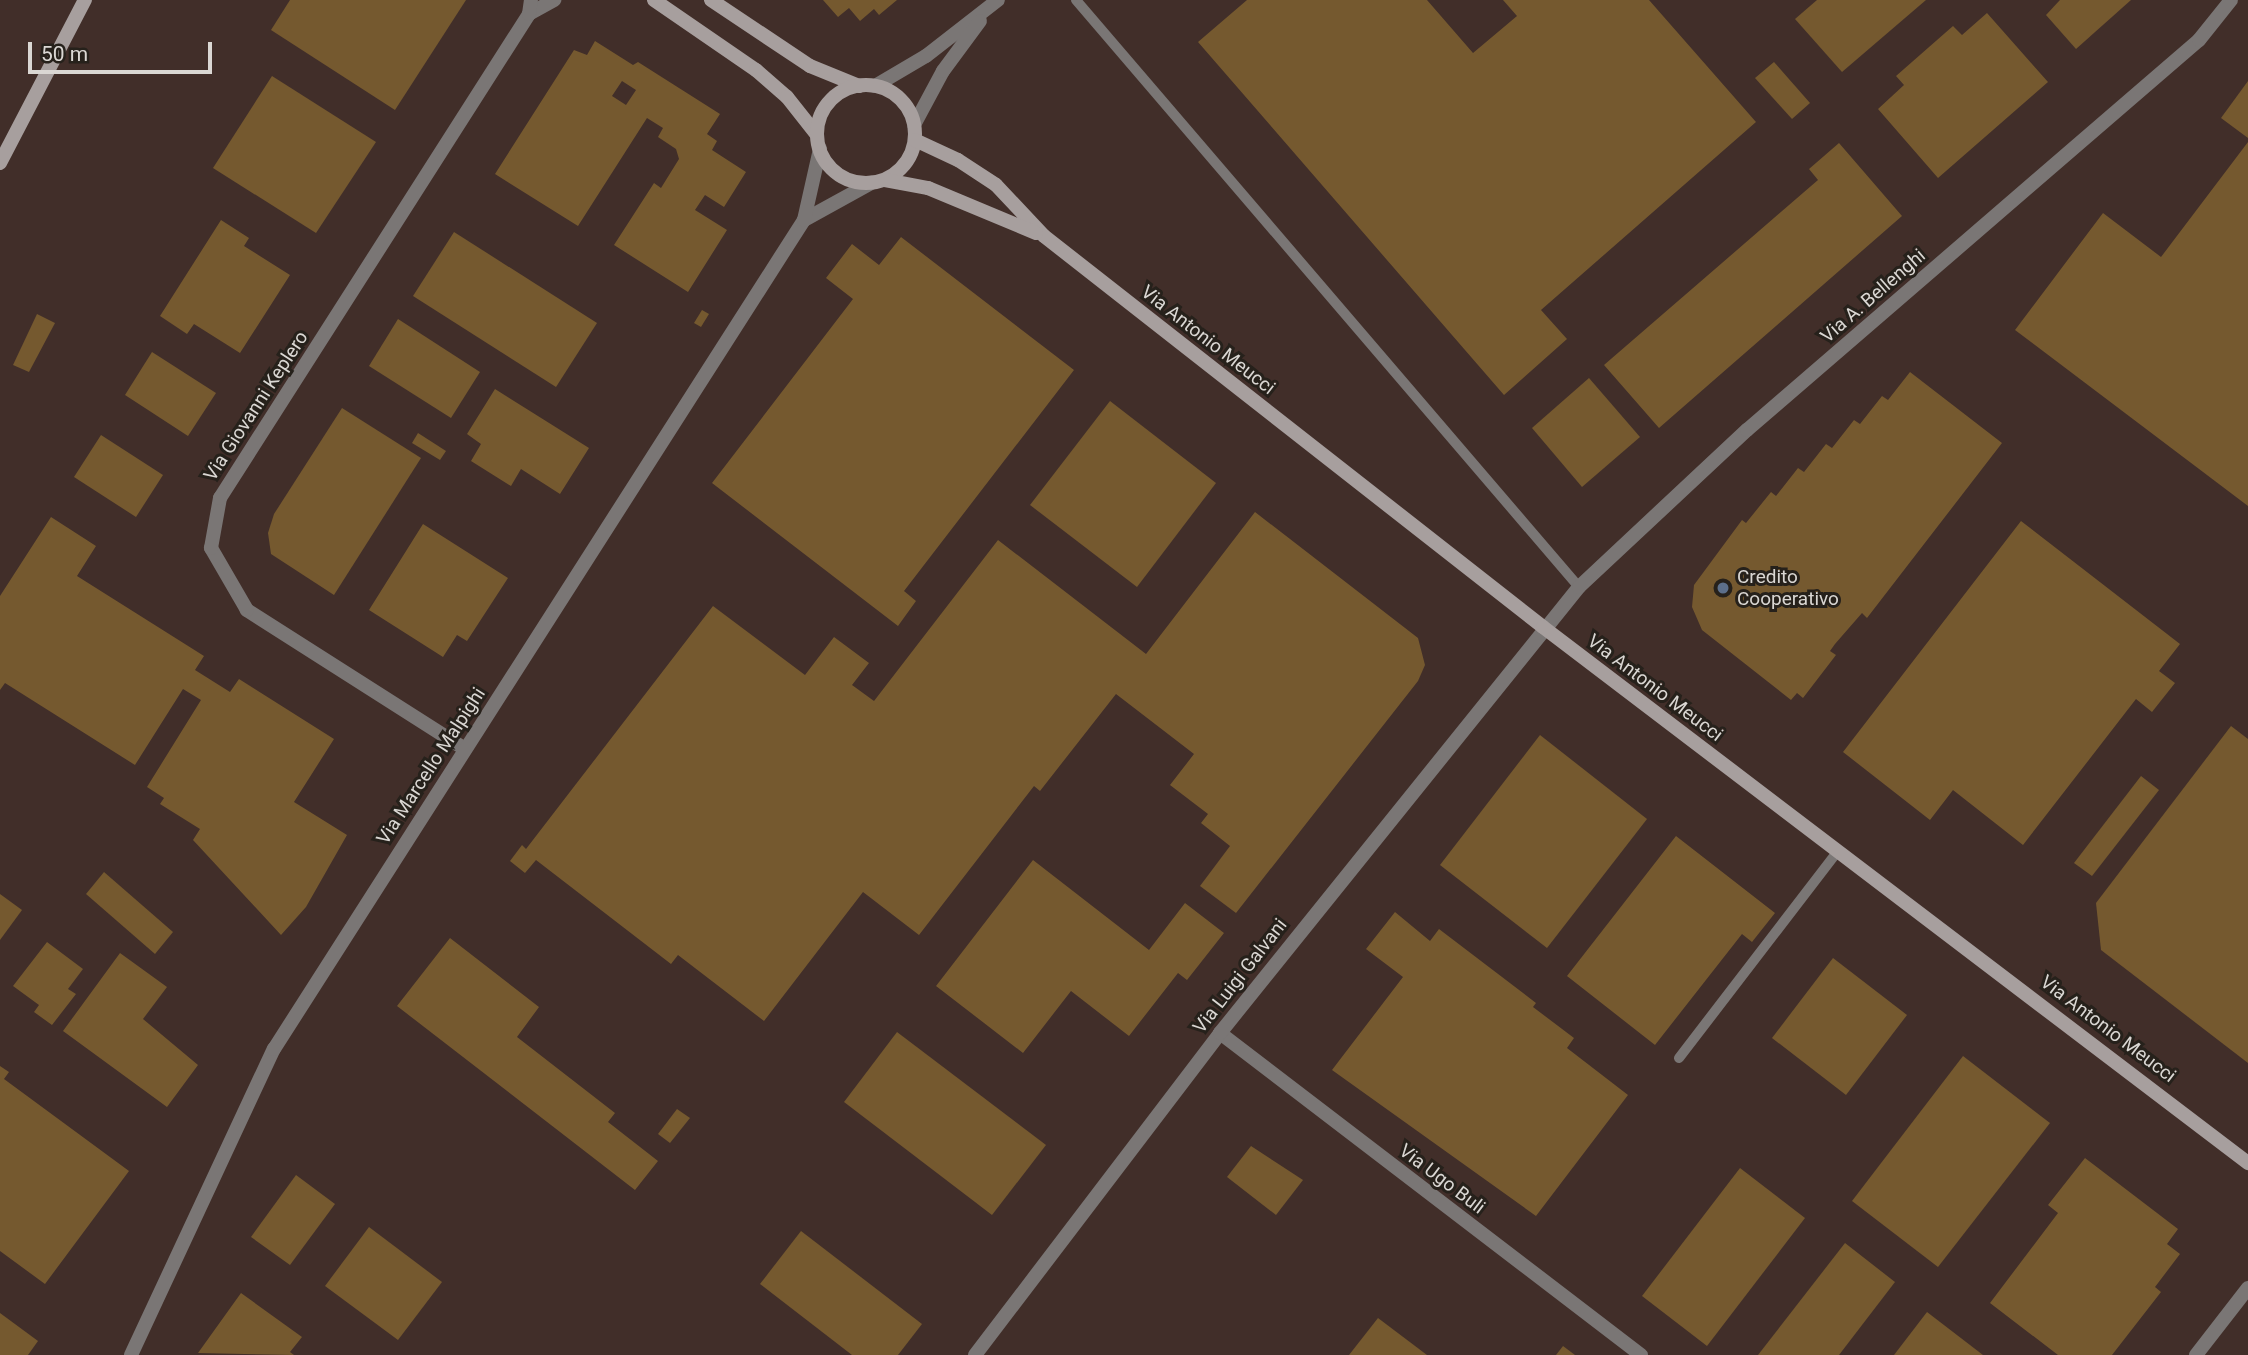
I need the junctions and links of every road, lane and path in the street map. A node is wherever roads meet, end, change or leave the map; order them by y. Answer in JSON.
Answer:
{"nodes":[{"id":1,"x":85,"y":0,"type":"edge"},
{"id":2,"x":554,"y":0,"type":"edge"},
{"id":3,"x":654,"y":0,"type":"edge"},
{"id":4,"x":711,"y":0,"type":"edge"},
{"id":5,"x":1076,"y":0,"type":"edge"},
{"id":6,"x":2231,"y":0,"type":"edge"},
{"id":7,"x":995,"y":3,"type":"edge"},
{"id":8,"x":530,"y":7,"type":"edge"},
{"id":9,"x":859,"y":86,"type":"junction"},
{"id":10,"x":875,"y":86,"type":"junction"},
{"id":11,"x":915,"y":132,"type":"junction"},
{"id":12,"x":818,"y":142,"type":"junction"},
{"id":13,"x":0,"y":163,"type":"edge"},
{"id":14,"x":878,"y":181,"type":"junction"},
{"id":15,"x":804,"y":220,"type":"junction"},
{"id":16,"x":1044,"y":236,"type":"junction"},
{"id":17,"x":1579,"y":587,"type":"junction"},
{"id":18,"x":1543,"y":627,"type":"junction"},
{"id":19,"x":465,"y":749,"type":"junction"},
{"id":20,"x":1838,"y":851,"type":"junction"},
{"id":21,"x":1220,"y":1032,"type":"junction"},
{"id":22,"x":1679,"y":1058,"type":"dead end"},
{"id":23,"x":2248,"y":1163,"type":"edge"},
{"id":24,"x":2248,"y":1288,"type":"edge"},
{"id":25,"x":131,"y":1355,"type":"edge"},
{"id":26,"x":975,"y":1355,"type":"edge"},
{"id":27,"x":1641,"y":1355,"type":"edge"},
{"id":28,"x":2196,"y":1355,"type":"edge"}],
"edges":[{"from":1,"to":13,"type":"street"},
{"from":2,"to":8,"type":"street","name":"Via Giovanni Keplero"},
{"from":3,"to":12,"type":"street"},
{"from":4,"to":9,"type":"street"},
{"from":5,"to":17,"type":"lane"},
{"from":6,"to":17,"type":"street","name":"Via A. Bellenghi"},
{"from":7,"to":10,"type":"street"},
{"from":7,"to":11,"type":"street"},
{"from":8,"to":19,"type":"street","name":"Via Giovanni Keplero"},
{"from":9,"to":10,"type":"street"},
{"from":9,"to":12,"type":"street"},
{"from":10,"to":11,"type":"street"},
{"from":11,"to":14,"type":"street"},
{"from":11,"to":16,"type":"street","name":"Via Antonio Meucci"},
{"from":12,"to":14,"type":"street"},
{"from":12,"to":15,"type":"street","name":"Via Marcello Malpighi"},
{"from":14,"to":15,"type":"street","name":"Via Marcello Malpighi"},
{"from":14,"to":16,"type":"street","name":"Via Antonio Meucci"},
{"from":15,"to":19,"type":"street","name":"Via Marcello Malpighi"},
{"from":16,"to":18,"type":"street","name":"Via Antonio Meucci"},
{"from":17,"to":18,"type":"street","name":"Via A. Bellenghi"},
{"from":18,"to":20,"type":"street","name":"Via Antonio Meucci"},
{"from":18,"to":21,"type":"street","name":"Via Luigi Galvani"},
{"from":19,"to":25,"type":"street","name":"Via Marcello Malpighi"},
{"from":20,"to":22,"type":"lane"},
{"from":20,"to":23,"type":"street","name":"Via Antonio Meucci"},
{"from":21,"to":26,"type":"street","name":"Via Luigi Galvani"},
{"from":21,"to":27,"type":"street","name":"Via Ugo Buli"},
{"from":24,"to":28,"type":"street"}]}
